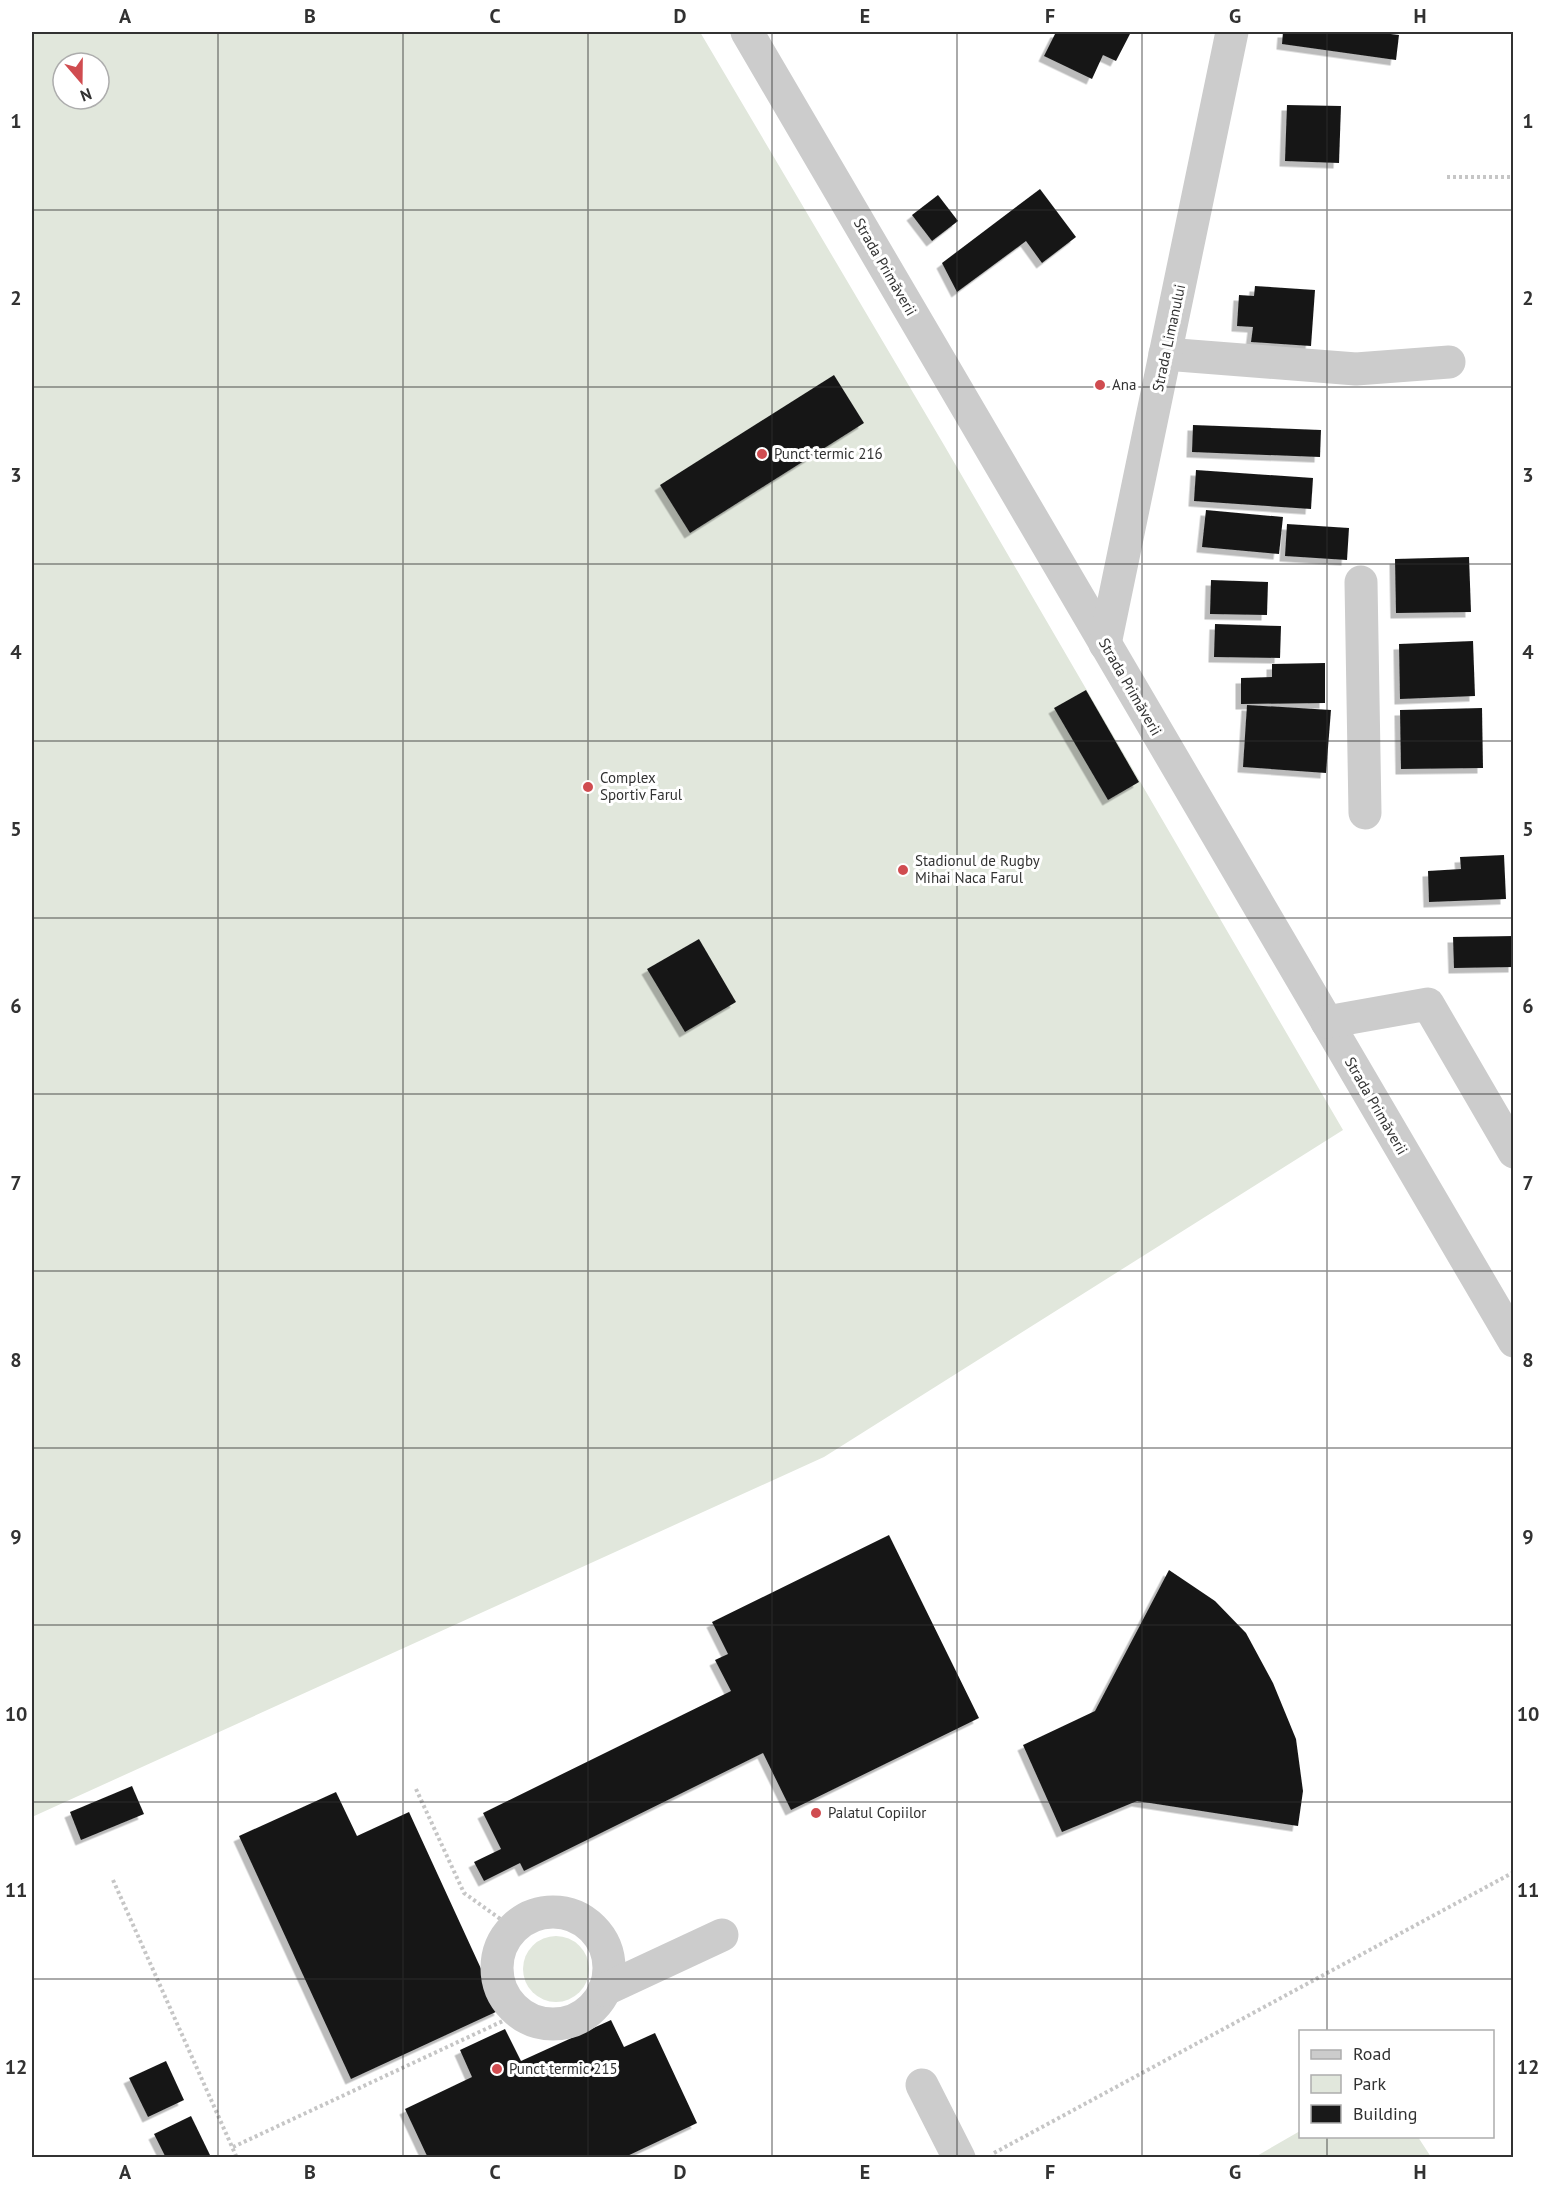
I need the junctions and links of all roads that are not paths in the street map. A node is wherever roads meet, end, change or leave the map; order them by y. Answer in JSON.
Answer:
{"nodes":[{"id":1,"x":747,"y":32,"type":"edge"},
{"id":2,"x":1232,"y":32,"type":"edge"},
{"id":3,"x":1165,"y":354,"type":"junction"},
{"id":4,"x":1449,"y":362,"type":"dead end"},
{"id":5,"x":1361,"y":582,"type":"dead end"},
{"id":6,"x":1105,"y":644,"type":"junction"},
{"id":7,"x":1365,"y":813,"type":"dead end"},
{"id":8,"x":1327,"y":1022,"type":"junction"},
{"id":9,"x":1514,"y":1152,"type":"edge"},
{"id":10,"x":1514,"y":1341,"type":"edge"},
{"id":11,"x":722,"y":1935,"type":"dead end"},
{"id":12,"x":604,"y":1990,"type":"junction"},
{"id":13,"x":922,"y":2085,"type":"dead end"},
{"id":14,"x":959,"y":2157,"type":"edge"}],
"edges":[{"from":1,"to":6,"type":"street","name":"Strada Primăverii"},
{"from":2,"to":3,"type":"street","name":"Strada Limanului"},
{"from":3,"to":4,"type":"street"},
{"from":3,"to":6,"type":"street","name":"Strada Limanului"},
{"from":5,"to":7,"type":"street"},
{"from":6,"to":8,"type":"street","name":"Strada Primăverii"},
{"from":8,"to":9,"type":"street"},
{"from":8,"to":10,"type":"street","name":"Strada Primăverii"},
{"from":11,"to":12,"type":"street"},
{"from":12,"to":12,"type":"street"},
{"from":13,"to":14,"type":"street"}]}
